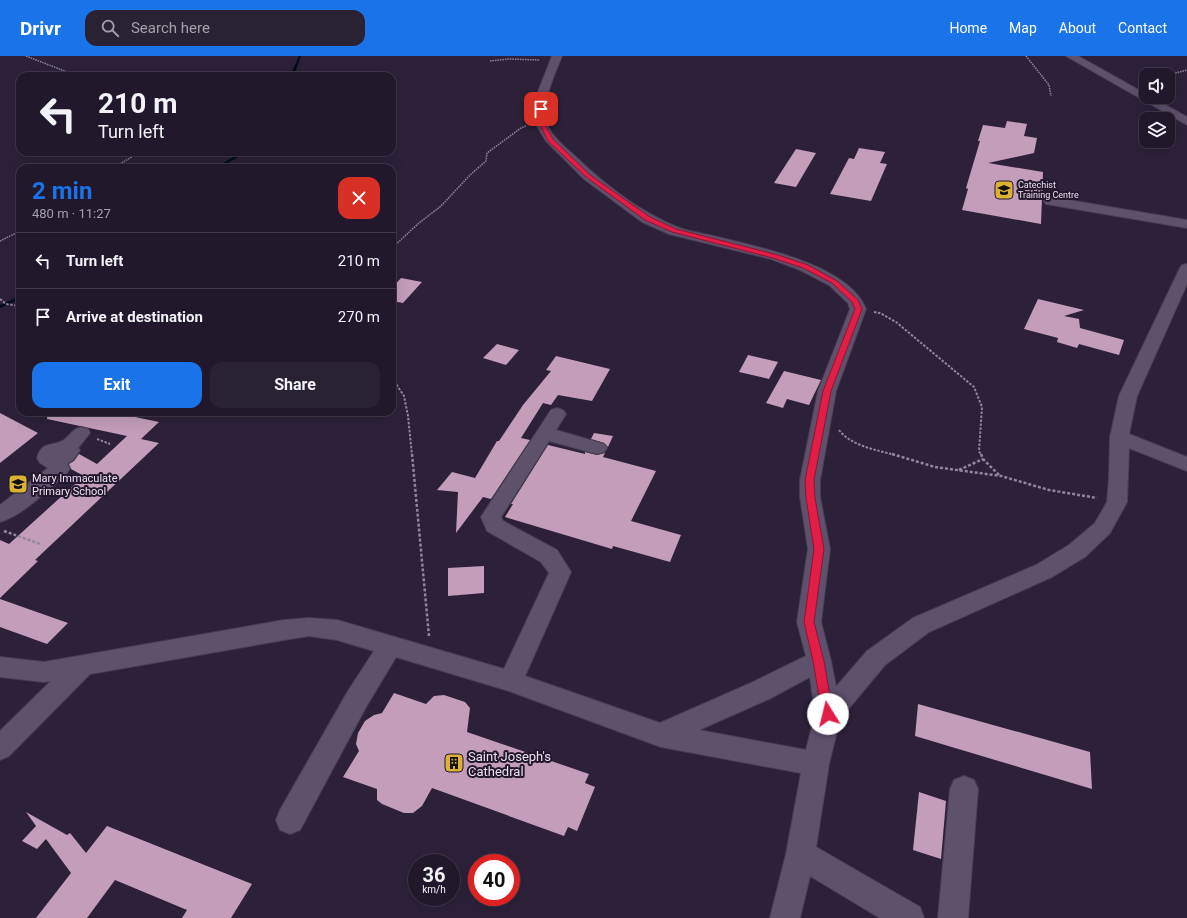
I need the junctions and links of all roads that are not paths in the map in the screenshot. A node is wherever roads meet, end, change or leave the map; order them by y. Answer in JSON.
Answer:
{"nodes":[{"id":1,"x":1071,"y":56,"type":"edge"},
{"id":2,"x":555,"y":59,"type":"edge"},
{"id":3,"x":1187,"y":122,"type":"edge"},
{"id":4,"x":1050,"y":201,"type":"dead end"},
{"id":5,"x":1187,"y":224,"type":"edge"},
{"id":6,"x":1187,"y":268,"type":"edge"},
{"id":7,"x":557,"y":414,"type":"dead end"},
{"id":8,"x":81,"y":433,"type":"dead end"},
{"id":9,"x":544,"y":433,"type":"junction"},
{"id":10,"x":1119,"y":437,"type":"junction"},
{"id":11,"x":597,"y":448,"type":"dead end"},
{"id":12,"x":1187,"y":464,"type":"edge"},
{"id":13,"x":0,"y":516,"type":"edge"},
{"id":14,"x":390,"y":646,"type":"junction"},
{"id":15,"x":819,"y":661,"type":"junction"},
{"id":16,"x":82,"y":666,"type":"junction"},
{"id":17,"x":0,"y":667,"type":"edge"},
{"id":18,"x":510,"y":680,"type":"junction"},
{"id":19,"x":828,"y":714,"type":"junction"},
{"id":20,"x":661,"y":735,"type":"junction"},
{"id":21,"x":0,"y":748,"type":"edge"},
{"id":22,"x":816,"y":764,"type":"junction"},
{"id":23,"x":964,"y":789,"type":"dead end"},
{"id":24,"x":290,"y":820,"type":"dead end"},
{"id":25,"x":800,"y":854,"type":"junction"},
{"id":26,"x":785,"y":918,"type":"edge"},
{"id":27,"x":909,"y":918,"type":"edge"},
{"id":28,"x":953,"y":918,"type":"edge"}],
"edges":[{"from":1,"to":3,"type":"street"},
{"from":2,"to":15,"type":"street"},
{"from":4,"to":5,"type":"street"},
{"from":6,"to":10,"type":"street"},
{"from":7,"to":9,"type":"street"},
{"from":8,"to":13,"type":"street"},
{"from":9,"to":11,"type":"street"},
{"from":9,"to":18,"type":"street"},
{"from":10,"to":12,"type":"street"},
{"from":10,"to":19,"type":"street"},
{"from":14,"to":16,"type":"street"},
{"from":14,"to":18,"type":"street"},
{"from":14,"to":24,"type":"street"},
{"from":15,"to":19,"type":"street"},
{"from":15,"to":20,"type":"street"},
{"from":16,"to":17,"type":"street"},
{"from":16,"to":21,"type":"street"},
{"from":18,"to":20,"type":"street"},
{"from":19,"to":22,"type":"street"},
{"from":20,"to":22,"type":"street"},
{"from":22,"to":25,"type":"street"},
{"from":23,"to":28,"type":"street"},
{"from":25,"to":26,"type":"street"},
{"from":25,"to":27,"type":"street"}]}
